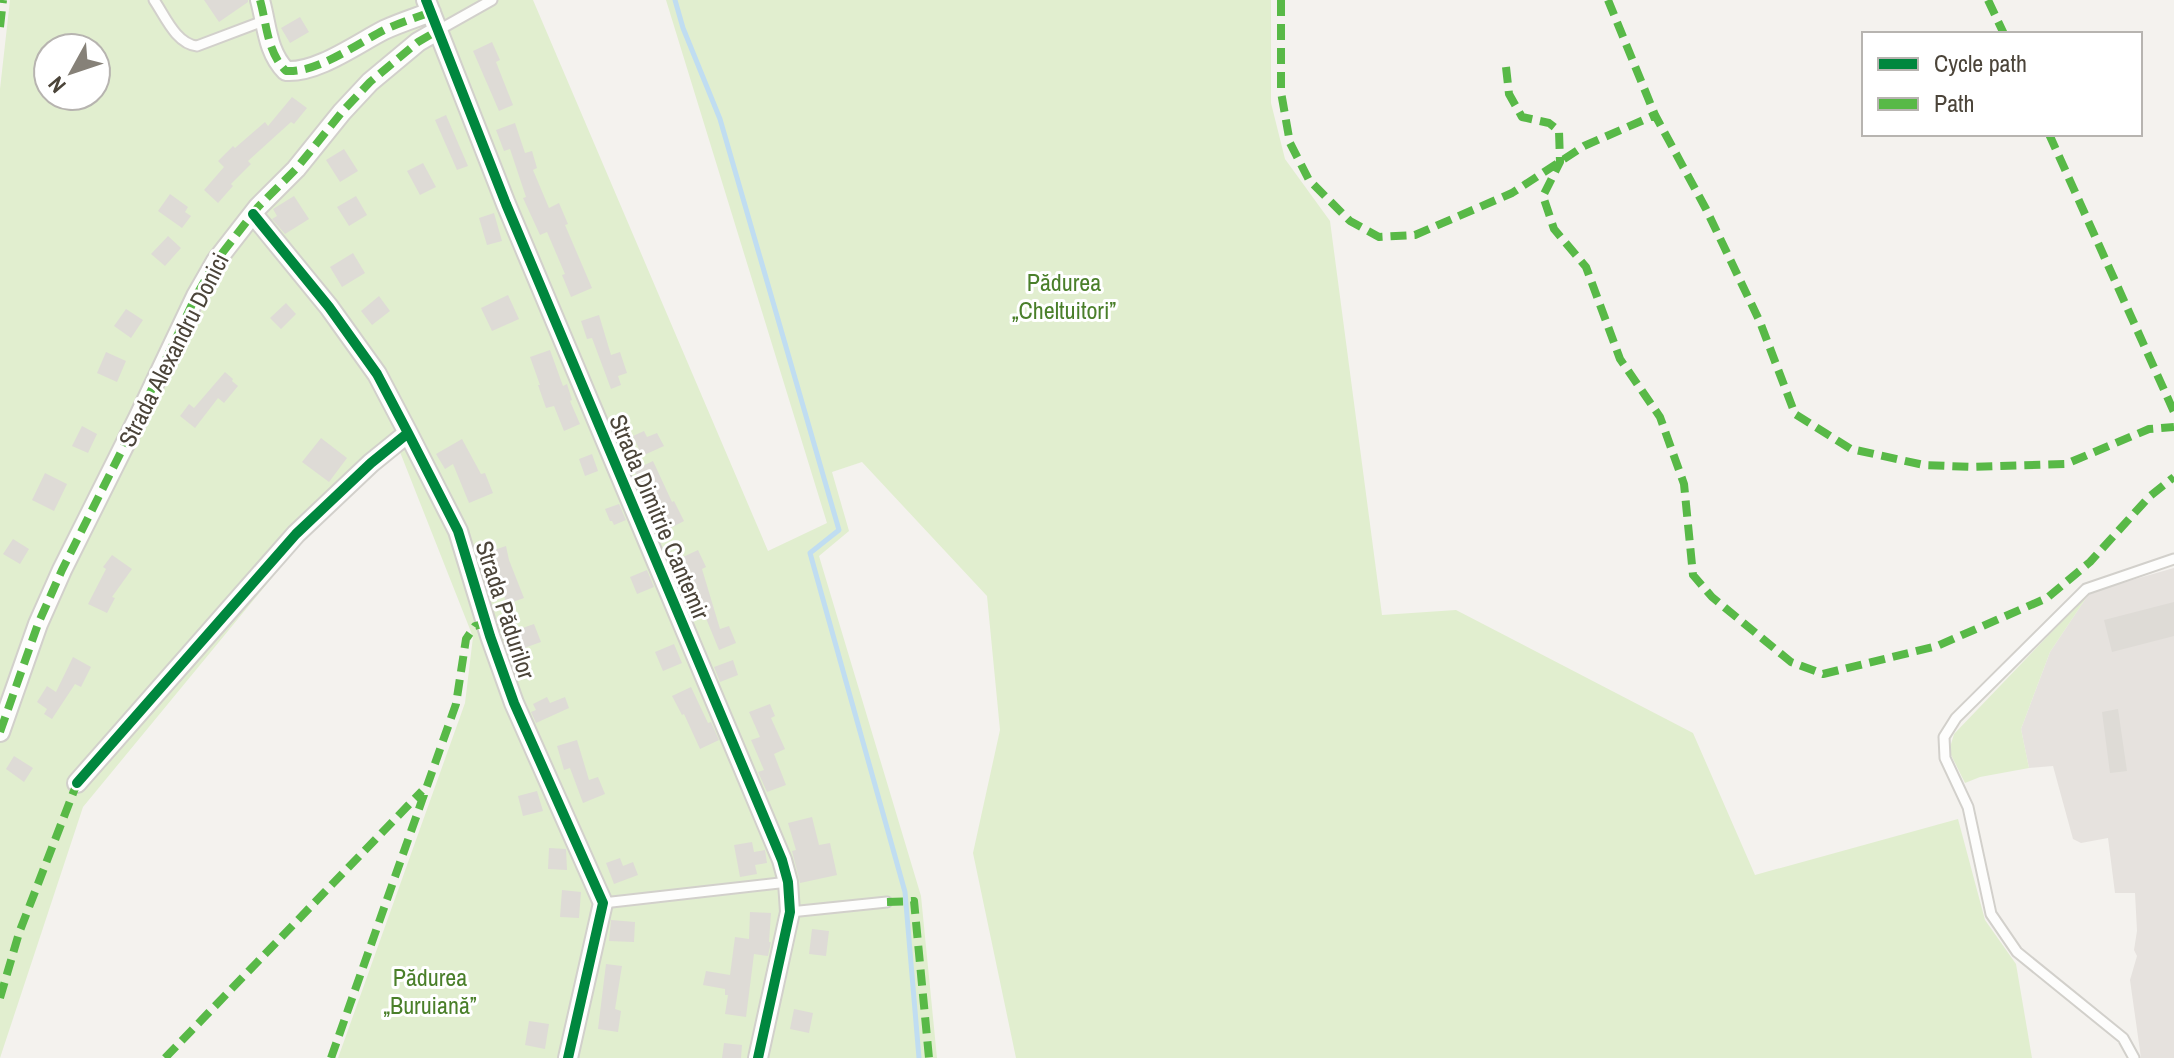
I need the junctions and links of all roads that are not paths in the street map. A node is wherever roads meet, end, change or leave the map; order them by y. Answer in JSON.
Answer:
{"nodes":[{"id":1,"x":154,"y":0,"type":"edge"},
{"id":2,"x":260,"y":0,"type":"edge"},
{"id":3,"x":492,"y":0,"type":"edge"},
{"id":4,"x":429,"y":6,"type":"edge"},
{"id":5,"x":266,"y":20,"type":"junction"},
{"id":6,"x":437,"y":31,"type":"junction"},
{"id":7,"x":253,"y":214,"type":"junction"},
{"id":8,"x":408,"y":433,"type":"junction"},
{"id":9,"x":2174,"y":559,"type":"edge"},
{"id":10,"x":0,"y":732,"type":"edge"},
{"id":11,"x":77,"y":783,"type":"dead end"},
{"id":12,"x":788,"y":882,"type":"junction"},
{"id":13,"x":887,"y":902,"type":"dead end"},
{"id":14,"x":603,"y":903,"type":"junction"},
{"id":15,"x":790,"y":912,"type":"junction"},
{"id":16,"x":568,"y":1058,"type":"edge"},
{"id":17,"x":758,"y":1058,"type":"edge"},
{"id":18,"x":2134,"y":1058,"type":"edge"}],
"edges":[{"from":1,"to":5,"type":"lane"},
{"from":2,"to":5,"type":"street"},
{"from":3,"to":6,"type":"lane"},
{"from":4,"to":5,"type":"street"},
{"from":4,"to":6,"type":"street","name":"Strada Dimitrie Cantemir"},
{"from":6,"to":7,"type":"street","name":"Strada Alexandru Donici"},
{"from":6,"to":12,"type":"street","name":"Strada Dimitrie Cantemir"},
{"from":7,"to":8,"type":"street","name":"Strada Pădurilor"},
{"from":7,"to":10,"type":"street","name":"Strada Alexandru Donici"},
{"from":8,"to":11,"type":"street"},
{"from":8,"to":14,"type":"street","name":"Strada Pădurilor"},
{"from":9,"to":18,"type":"lane"},
{"from":12,"to":14,"type":"lane"},
{"from":12,"to":15,"type":"street","name":"Strada Dimitrie Cantemir"},
{"from":13,"to":15,"type":"lane"},
{"from":14,"to":16,"type":"street"},
{"from":15,"to":17,"type":"street","name":"Strada Dimitrie Cantemir"}]}
